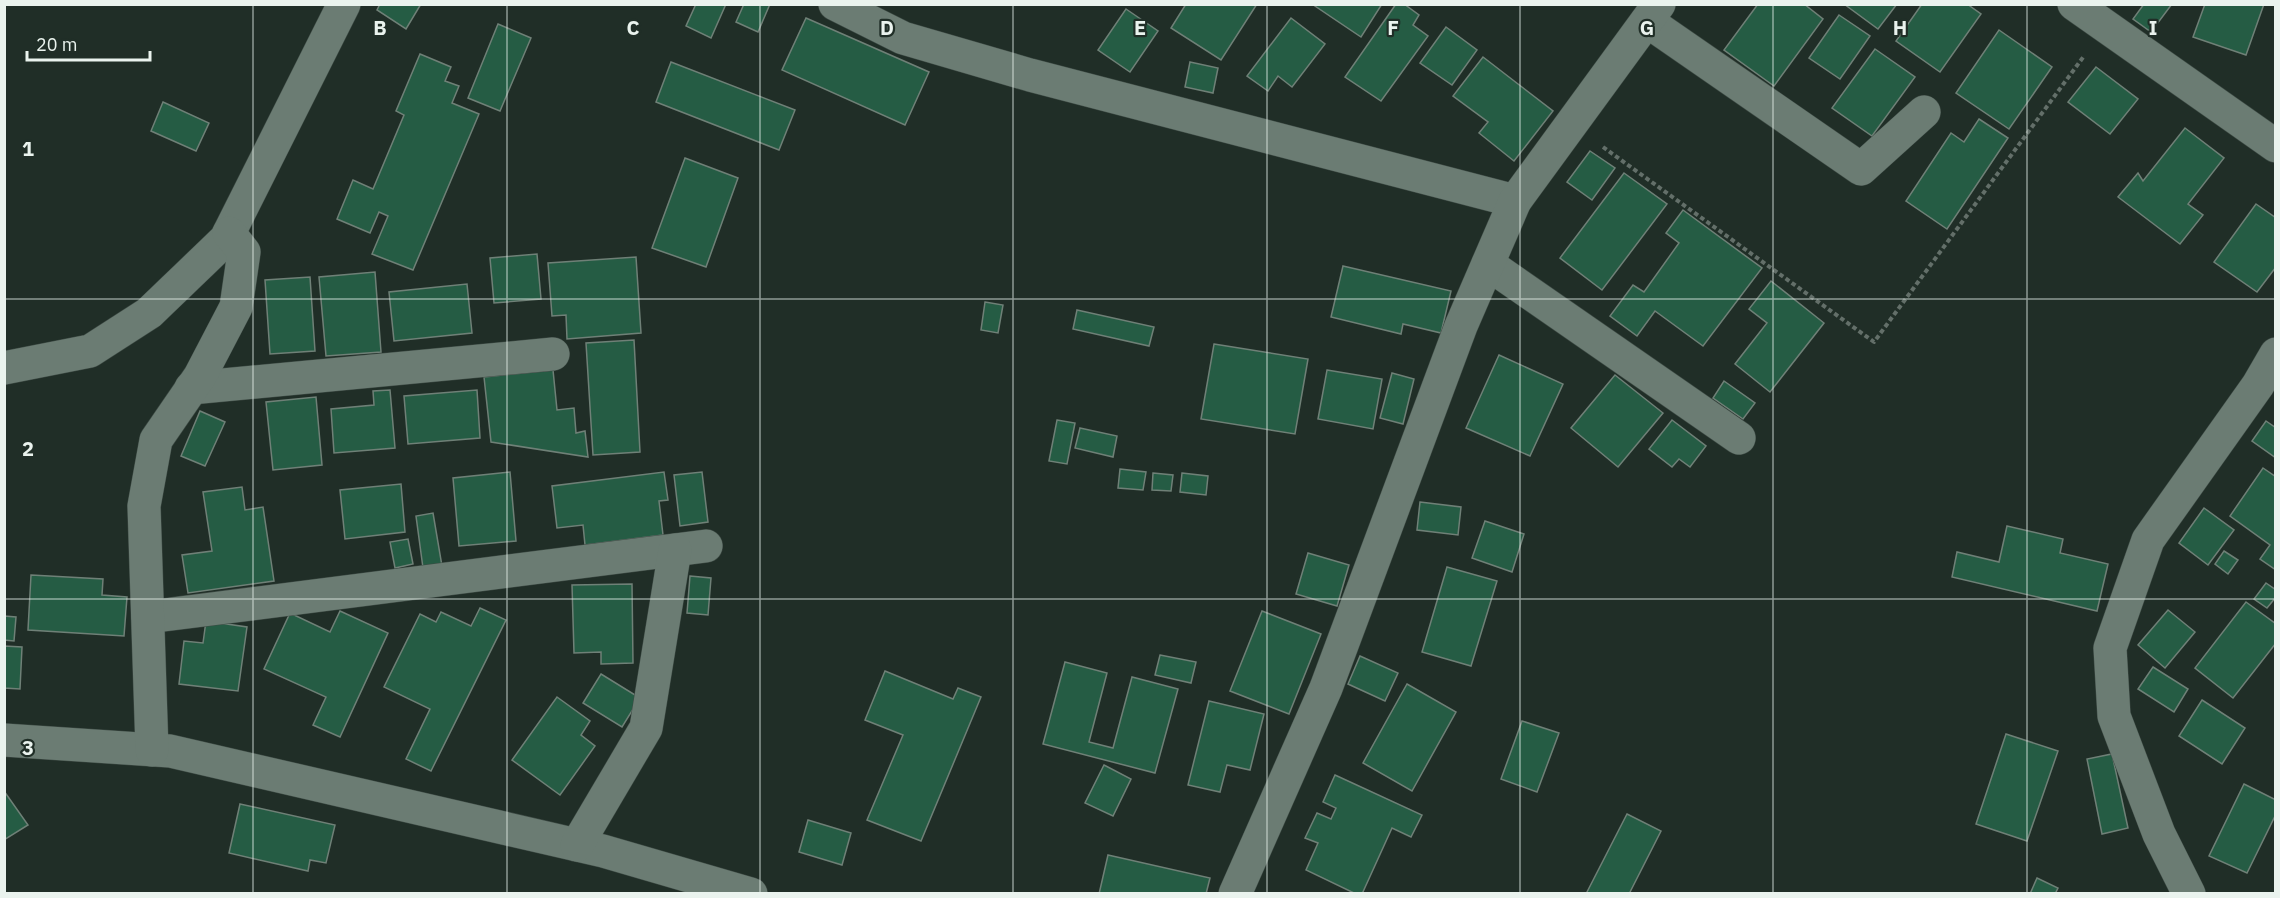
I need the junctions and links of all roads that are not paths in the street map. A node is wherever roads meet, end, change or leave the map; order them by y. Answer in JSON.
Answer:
{"nodes":[{"id":1,"x":344,"y":4,"type":"edge"},
{"id":2,"x":835,"y":4,"type":"edge"},
{"id":3,"x":2074,"y":4,"type":"edge"},
{"id":4,"x":1653,"y":13,"type":"edge"},
{"id":5,"x":1924,"y":112,"type":"dead end"},
{"id":6,"x":2276,"y":146,"type":"edge"},
{"id":7,"x":1515,"y":201,"type":"junction"},
{"id":8,"x":229,"y":233,"type":"junction"},
{"id":9,"x":1488,"y":264,"type":"junction"},
{"id":10,"x":553,"y":354,"type":"dead end"},
{"id":11,"x":2276,"y":354,"type":"edge"},
{"id":12,"x":4,"y":368,"type":"edge"},
{"id":13,"x":191,"y":388,"type":"junction"},
{"id":14,"x":1739,"y":438,"type":"dead end"},
{"id":15,"x":148,"y":617,"type":"junction"},
{"id":16,"x":4,"y":740,"type":"edge"},
{"id":17,"x":152,"y":750,"type":"junction"},
{"id":18,"x":578,"y":845,"type":"junction"},
{"id":19,"x":751,"y":894,"type":"edge"},
{"id":20,"x":1235,"y":894,"type":"edge"},
{"id":21,"x":2188,"y":894,"type":"edge"}],
"edges":[{"from":1,"to":8,"type":"street"},
{"from":2,"to":7,"type":"street"},
{"from":3,"to":6,"type":"street"},
{"from":4,"to":5,"type":"street"},
{"from":4,"to":7,"type":"street"},
{"from":7,"to":9,"type":"street"},
{"from":8,"to":12,"type":"street"},
{"from":8,"to":13,"type":"street"},
{"from":9,"to":14,"type":"street"},
{"from":9,"to":20,"type":"street"},
{"from":10,"to":13,"type":"street"},
{"from":11,"to":21,"type":"street"},
{"from":13,"to":15,"type":"street"},
{"from":15,"to":17,"type":"street"},
{"from":15,"to":18,"type":"street"},
{"from":16,"to":17,"type":"street"},
{"from":17,"to":18,"type":"street"},
{"from":18,"to":19,"type":"street"}]}
